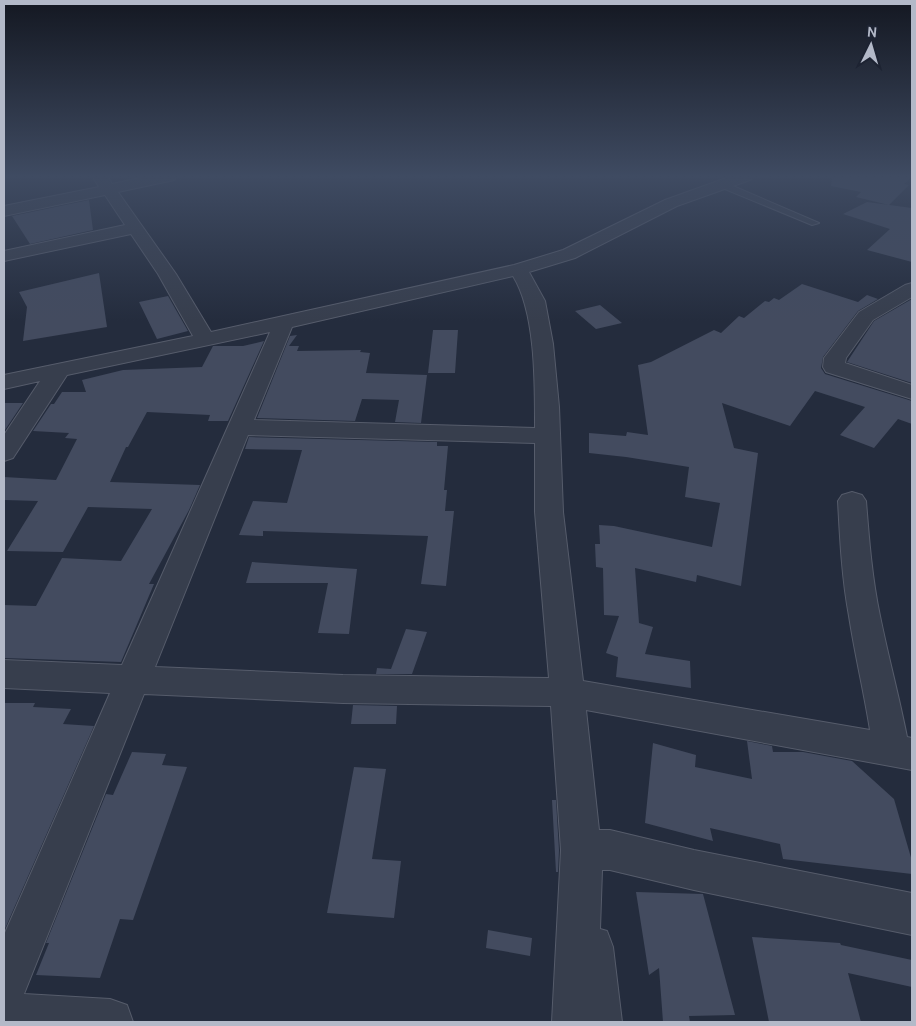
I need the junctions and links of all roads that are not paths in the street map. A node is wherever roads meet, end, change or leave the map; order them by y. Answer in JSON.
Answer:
{"nodes":[{"id":1,"x":134,"y":225,"type":"edge"},
{"id":2,"x":628,"y":225,"type":"edge"},
{"id":3,"x":136,"y":228,"type":"junction"},
{"id":4,"x":4,"y":256,"type":"edge"},
{"id":5,"x":518,"y":269,"type":"junction"},
{"id":6,"x":912,"y":289,"type":"edge"},
{"id":7,"x":284,"y":323,"type":"junction"},
{"id":8,"x":205,"y":339,"type":"junction"},
{"id":9,"x":59,"y":370,"type":"junction"},
{"id":10,"x":4,"y":382,"type":"edge"},
{"id":11,"x":912,"y":392,"type":"edge"},
{"id":12,"x":239,"y":427,"type":"junction"},
{"id":13,"x":548,"y":436,"type":"junction"},
{"id":14,"x":4,"y":453,"type":"edge"},
{"id":15,"x":852,"y":501,"type":"dead end"},
{"id":16,"x":4,"y":674,"type":"edge"},
{"id":17,"x":132,"y":679,"type":"junction"},
{"id":18,"x":566,"y":692,"type":"junction"},
{"id":19,"x":902,"y":752,"type":"edge"},
{"id":20,"x":581,"y":850,"type":"junction"},
{"id":21,"x":912,"y":914,"type":"edge"},
{"id":22,"x":4,"y":987,"type":"edge"},
{"id":23,"x":4,"y":1016,"type":"edge"},
{"id":24,"x":110,"y":1022,"type":"edge"},
{"id":25,"x":575,"y":1022,"type":"edge"},
{"id":26,"x":599,"y":1022,"type":"edge"}],
"edges":[{"from":1,"to":3,"type":"street"},
{"from":2,"to":5,"type":"street"},
{"from":3,"to":4,"type":"street"},
{"from":3,"to":8,"type":"street"},
{"from":5,"to":7,"type":"street"},
{"from":5,"to":13,"type":"street"},
{"from":6,"to":11,"type":"street"},
{"from":7,"to":8,"type":"street"},
{"from":7,"to":12,"type":"street"},
{"from":8,"to":9,"type":"street"},
{"from":9,"to":10,"type":"street"},
{"from":9,"to":14,"type":"street"},
{"from":12,"to":13,"type":"street"},
{"from":12,"to":17,"type":"street"},
{"from":13,"to":18,"type":"street"},
{"from":15,"to":19,"type":"street"},
{"from":16,"to":17,"type":"street"},
{"from":17,"to":18,"type":"street"},
{"from":17,"to":22,"type":"street"},
{"from":18,"to":19,"type":"street"},
{"from":18,"to":20,"type":"street"},
{"from":20,"to":21,"type":"street"},
{"from":20,"to":25,"type":"street"},
{"from":20,"to":26,"type":"street"},
{"from":23,"to":24,"type":"street"}]}
